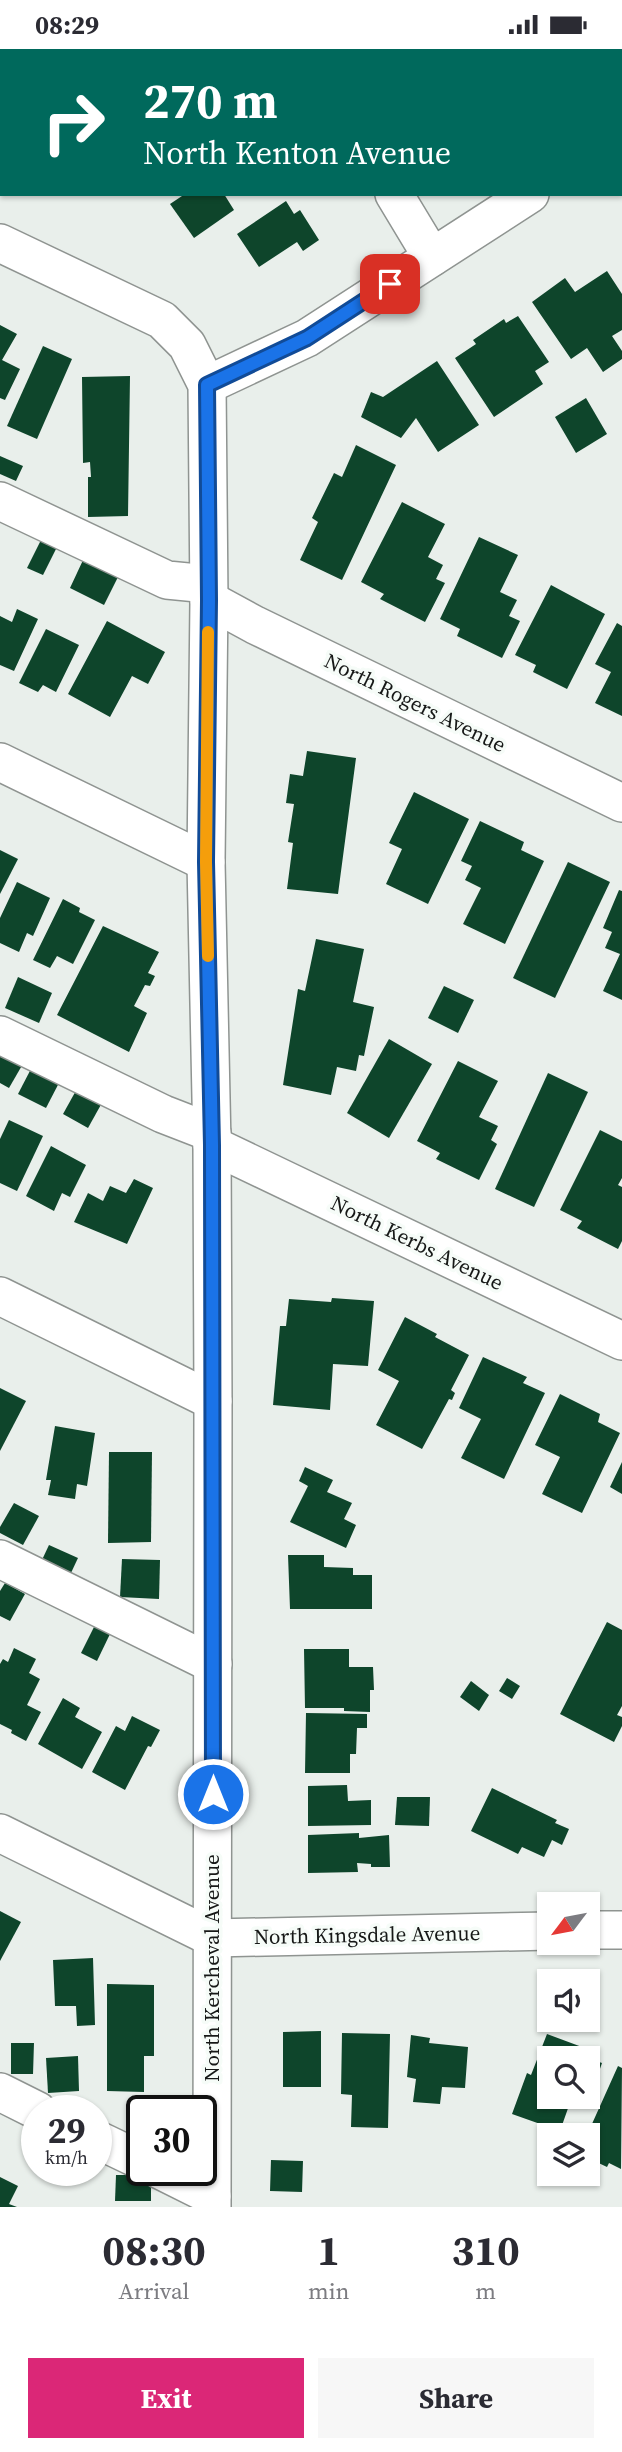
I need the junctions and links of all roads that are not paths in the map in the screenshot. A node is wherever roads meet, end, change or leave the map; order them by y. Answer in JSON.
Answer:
{"nodes":[{"id":1,"x":395,"y":196,"type":"edge"},
{"id":2,"x":527,"y":196,"type":"edge"},
{"id":3,"x":0,"y":243,"type":"edge"},
{"id":4,"x":432,"y":257,"type":"junction"},
{"id":5,"x":207,"y":385,"type":"junction"},
{"id":6,"x":0,"y":501,"type":"edge"},
{"id":7,"x":208,"y":592,"type":"junction"},
{"id":8,"x":0,"y":762,"type":"edge"},
{"id":9,"x":622,"y":803,"type":"edge"},
{"id":10,"x":206,"y":862,"type":"junction"},
{"id":11,"x":0,"y":1035,"type":"edge"},
{"id":12,"x":212,"y":1139,"type":"junction"},
{"id":13,"x":0,"y":1296,"type":"edge"},
{"id":14,"x":622,"y":1341,"type":"edge"},
{"id":15,"x":213,"y":1401,"type":"junction"},
{"id":16,"x":0,"y":1559,"type":"edge"},
{"id":17,"x":213,"y":1664,"type":"junction"},
{"id":18,"x":0,"y":1833,"type":"edge"},
{"id":19,"x":537,"y":1931,"type":"edge"},
{"id":20,"x":213,"y":1938,"type":"junction"},
{"id":21,"x":0,"y":2092,"type":"edge"},
{"id":22,"x":21,"y":2102,"type":"edge"},
{"id":23,"x":187,"y":2186,"type":"edge"},
{"id":24,"x":212,"y":2201,"type":"edge"}],
"edges":[{"from":1,"to":4,"type":"street"},
{"from":2,"to":4,"type":"street"},
{"from":3,"to":5,"type":"street"},
{"from":4,"to":5,"type":"street"},
{"from":5,"to":7,"type":"street","name":"North Kercheval Avenue"},
{"from":6,"to":7,"type":"street"},
{"from":7,"to":9,"type":"street","name":"North Rogers Avenue"},
{"from":7,"to":10,"type":"street","name":"North Kercheval Avenue"},
{"from":8,"to":10,"type":"street"},
{"from":10,"to":12,"type":"street","name":"North Kercheval Avenue"},
{"from":11,"to":12,"type":"street","name":"North Kerbs Avenue"},
{"from":12,"to":14,"type":"street","name":"North Kerbs Avenue"},
{"from":12,"to":15,"type":"street","name":"North Kercheval Avenue"},
{"from":13,"to":15,"type":"street"},
{"from":15,"to":17,"type":"street","name":"North Kercheval Avenue"},
{"from":16,"to":17,"type":"street"},
{"from":17,"to":20,"type":"street","name":"North Kercheval Avenue"},
{"from":18,"to":20,"type":"street","name":"North Kingsdale Avenue"},
{"from":19,"to":20,"type":"street","name":"North Kingsdale Avenue"},
{"from":20,"to":24,"type":"street","name":"North Kercheval Avenue"},
{"from":21,"to":22,"type":"street"},
{"from":23,"to":24,"type":"street"}]}
